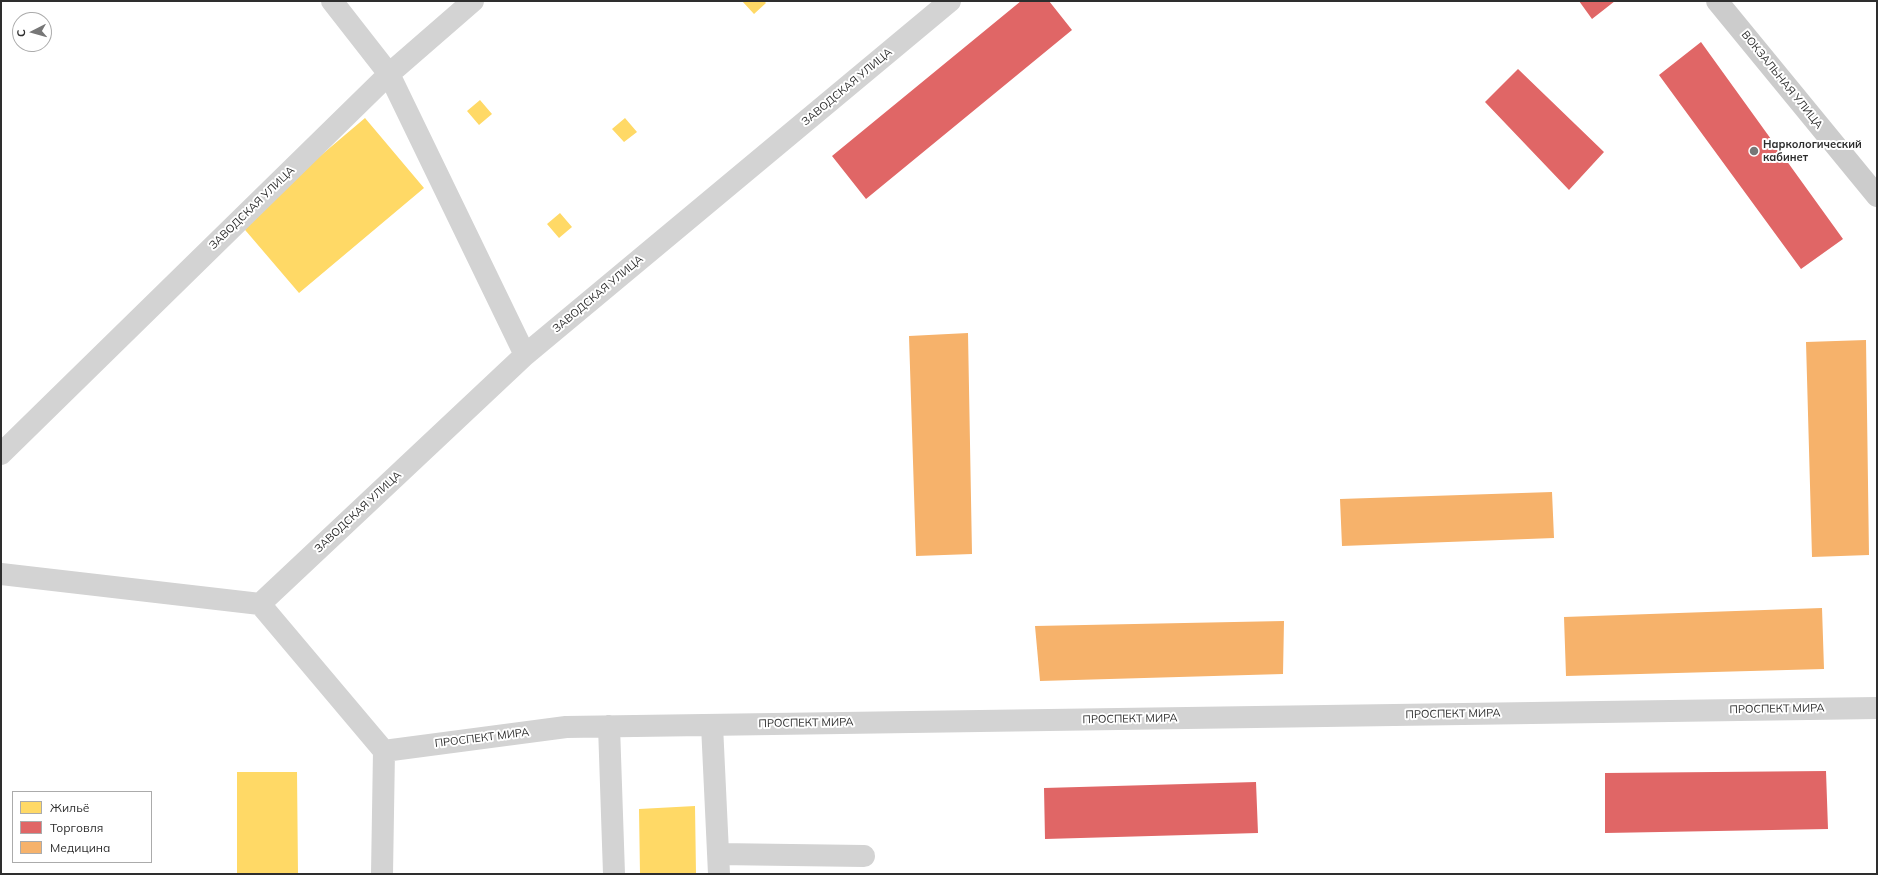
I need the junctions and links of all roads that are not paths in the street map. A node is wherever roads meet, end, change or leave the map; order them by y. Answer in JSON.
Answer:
{"nodes":[{"id":1,"x":332,"y":1,"type":"edge"},
{"id":2,"x":473,"y":1,"type":"edge"},
{"id":3,"x":950,"y":1,"type":"edge"},
{"id":4,"x":1717,"y":1,"type":"edge"},
{"id":5,"x":389,"y":74,"type":"junction"},
{"id":6,"x":1877,"y":196,"type":"edge"},
{"id":7,"x":525,"y":355,"type":"junction"},
{"id":8,"x":1,"y":454,"type":"edge"},
{"id":9,"x":1,"y":574,"type":"edge"},
{"id":10,"x":260,"y":604,"type":"junction"},
{"id":11,"x":1877,"y":708,"type":"edge"},
{"id":12,"x":712,"y":725,"type":"junction"},
{"id":13,"x":609,"y":726,"type":"junction"},
{"id":14,"x":384,"y":751,"type":"junction"},
{"id":15,"x":864,"y":856,"type":"dead end"},
{"id":16,"x":718,"y":864,"type":"edge"},
{"id":17,"x":382,"y":874,"type":"edge"},
{"id":18,"x":614,"y":874,"type":"edge"}],
"edges":[{"from":1,"to":5,"type":"street"},
{"from":2,"to":5,"type":"street","name":"ЗАВОДСКАЯ УЛИЦА"},
{"from":3,"to":7,"type":"street","name":"ЗАВОДСКАЯ УЛИЦА"},
{"from":4,"to":6,"type":"street","name":"ВОКЗАЛЬНАЯ УЛИЦА"},
{"from":5,"to":7,"type":"street"},
{"from":5,"to":8,"type":"street","name":"ЗАВОДСКАЯ УЛИЦА"},
{"from":7,"to":10,"type":"street","name":"ЗАВОДСКАЯ УЛИЦА"},
{"from":9,"to":10,"type":"street"},
{"from":10,"to":14,"type":"street"},
{"from":11,"to":12,"type":"street","name":"ПРОСПЕКТ МИРА"},
{"from":12,"to":13,"type":"street","name":"ПРОСПЕКТ МИРА"},
{"from":12,"to":16,"type":"street"},
{"from":13,"to":14,"type":"street","name":"ПРОСПЕКТ МИРА"},
{"from":13,"to":18,"type":"street"},
{"from":14,"to":17,"type":"street"},
{"from":15,"to":16,"type":"street"}]}
